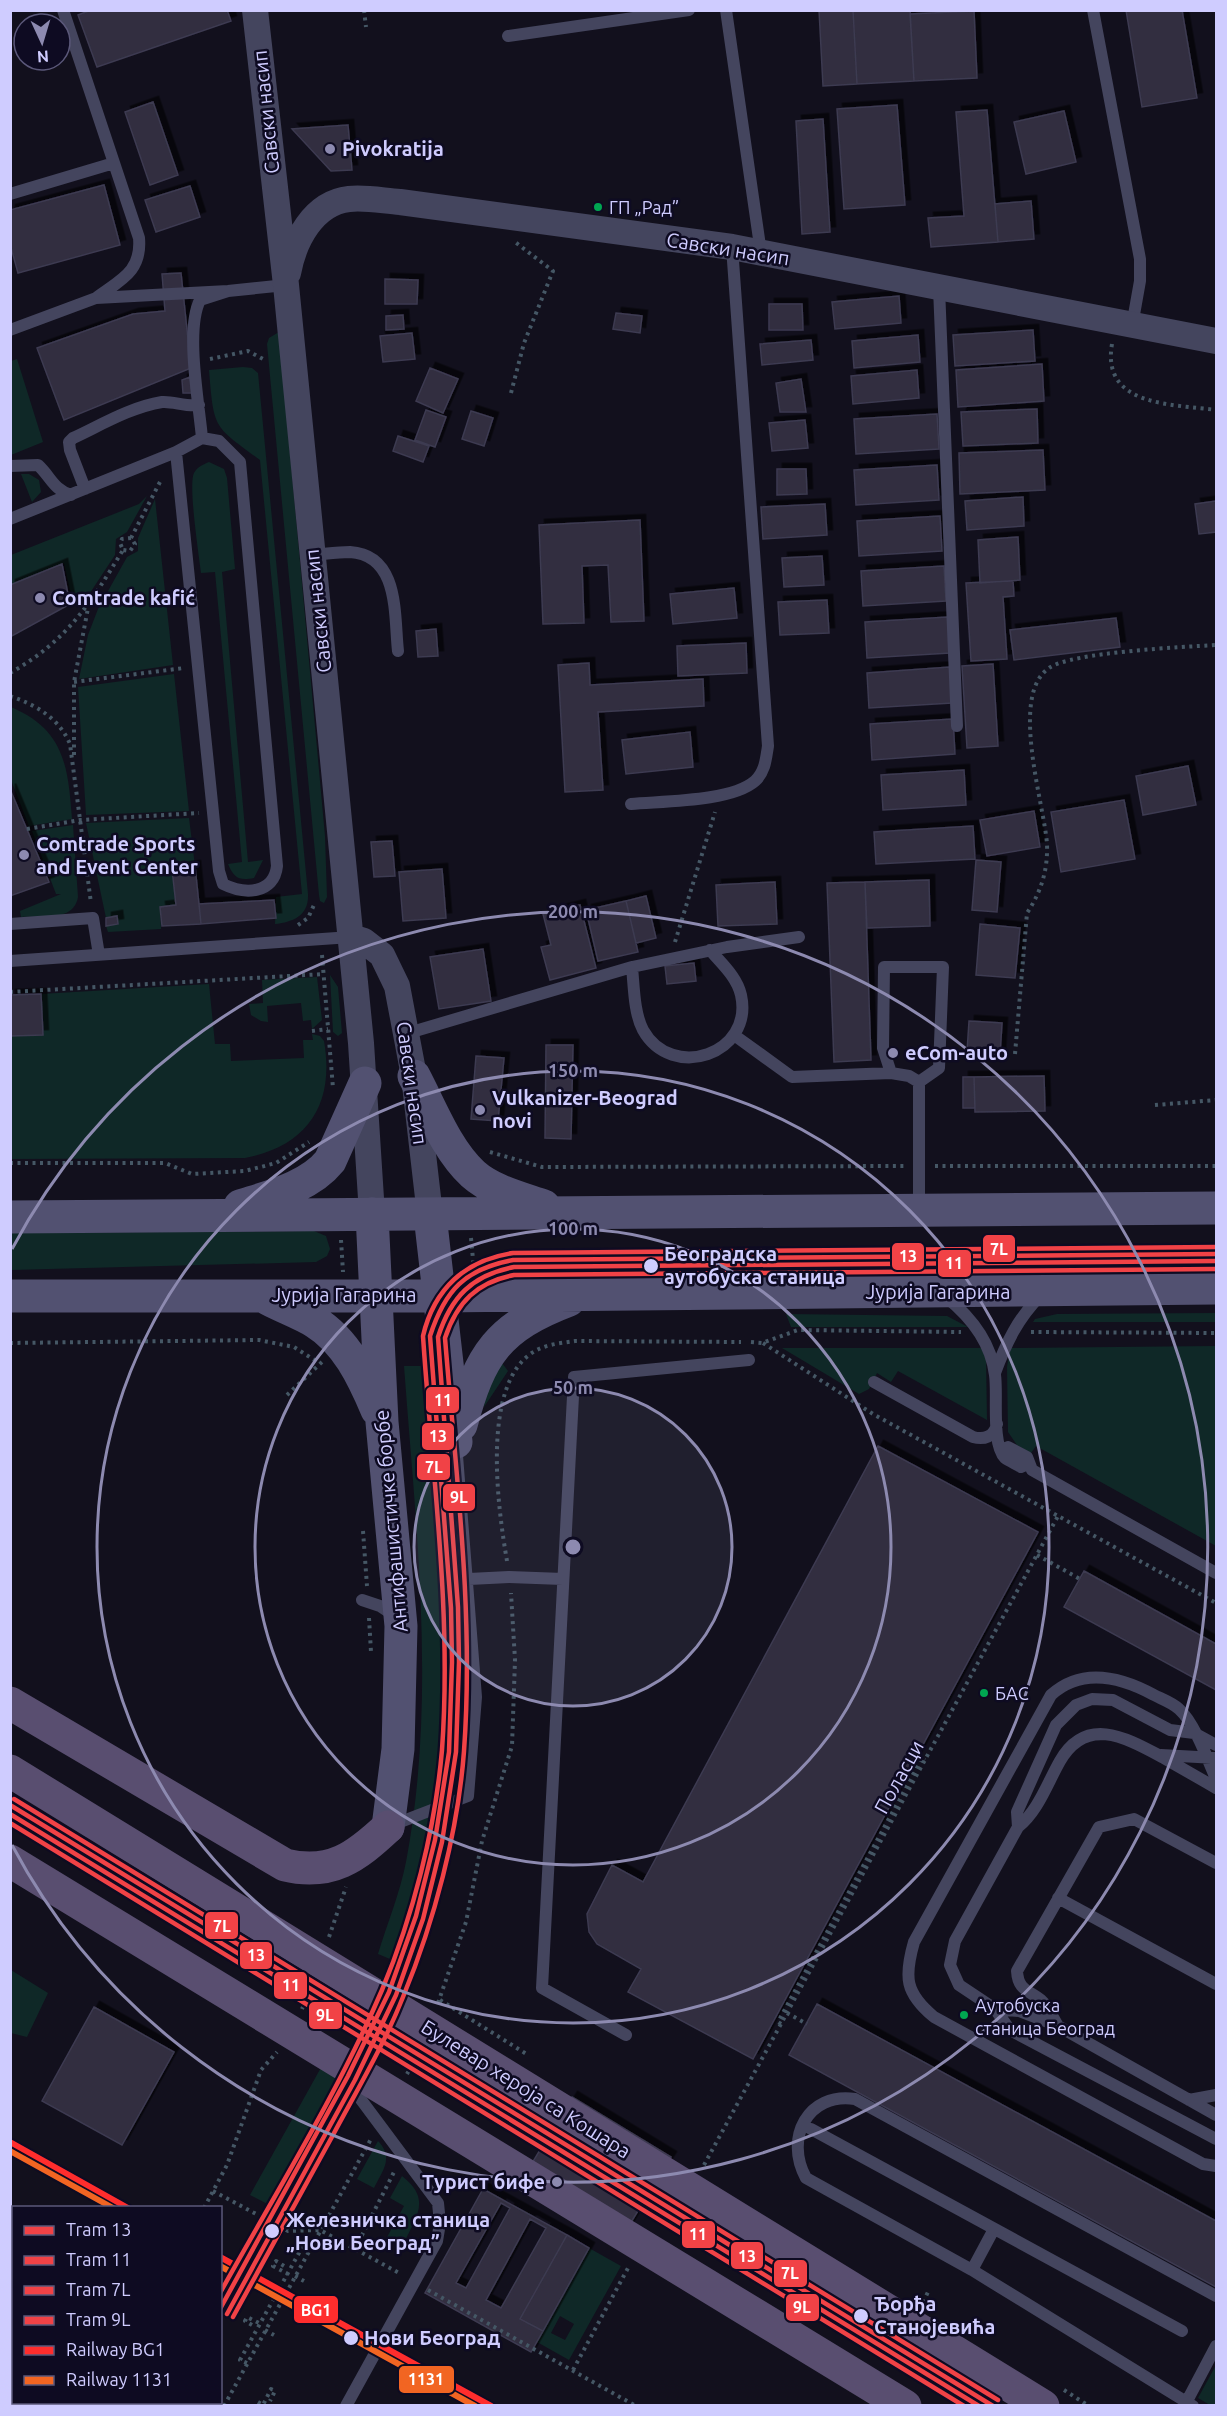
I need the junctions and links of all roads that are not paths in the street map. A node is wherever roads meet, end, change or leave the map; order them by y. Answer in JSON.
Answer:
{"nodes":[{"id":1,"x":63,"y":10,"type":"edge"},
{"id":2,"x":255,"y":10,"type":"edge"},
{"id":3,"x":689,"y":10,"type":"edge"},
{"id":4,"x":726,"y":10,"type":"edge"},
{"id":5,"x":1093,"y":10,"type":"edge"},
{"id":6,"x":508,"y":36,"type":"dead end"},
{"id":7,"x":114,"y":163,"type":"junction"},
{"id":8,"x":10,"y":194,"type":"edge"},
{"id":9,"x":732,"y":247,"type":"junction"},
{"id":10,"x":761,"y":253,"type":"junction"},
{"id":11,"x":286,"y":285,"type":"junction"},
{"id":12,"x":939,"y":288,"type":"junction"},
{"id":13,"x":228,"y":291,"type":"junction"},
{"id":14,"x":96,"y":298,"type":"junction"},
{"id":15,"x":1124,"y":324,"type":"junction"},
{"id":16,"x":10,"y":330,"type":"edge"},
{"id":17,"x":1216,"y":341,"type":"edge"},
{"id":18,"x":199,"y":405,"type":"junction"},
{"id":19,"x":202,"y":438,"type":"junction"},
{"id":20,"x":176,"y":452,"type":"junction"},
{"id":21,"x":10,"y":466,"type":"edge"},
{"id":22,"x":85,"y":489,"type":"junction"},
{"id":23,"x":71,"y":495,"type":"junction"},
{"id":24,"x":10,"y":519,"type":"edge"},
{"id":25,"x":313,"y":555,"type":"junction"},
{"id":26,"x":398,"y":651,"type":"dead end"},
{"id":27,"x":957,"y":726,"type":"dead end"},
{"id":28,"x":631,"y":804,"type":"dead end"},
{"id":29,"x":10,"y":924,"type":"edge"},
{"id":30,"x":351,"y":936,"type":"junction"},
{"id":31,"x":799,"y":937,"type":"dead end"},
{"id":32,"x":711,"y":950,"type":"junction"},
{"id":33,"x":99,"y":955,"type":"junction"},
{"id":34,"x":10,"y":961,"type":"edge"},
{"id":35,"x":632,"y":967,"type":"junction"},
{"id":36,"x":405,"y":1034,"type":"junction"},
{"id":37,"x":734,"y":1035,"type":"junction"},
{"id":38,"x":891,"y":1073,"type":"junction"},
{"id":39,"x":414,"y":1076,"type":"junction"},
{"id":40,"x":919,"y":1082,"type":"junction"},
{"id":41,"x":365,"y":1083,"type":"junction"},
{"id":42,"x":1216,"y":1208,"type":"edge"},
{"id":43,"x":919,"y":1210,"type":"junction"},
{"id":44,"x":566,"y":1213,"type":"junction"},
{"id":45,"x":372,"y":1214,"type":"junction"},
{"id":46,"x":212,"y":1215,"type":"junction"},
{"id":47,"x":430,"y":1215,"type":"junction"},
{"id":48,"x":10,"y":1217,"type":"edge"},
{"id":49,"x":1216,"y":1288,"type":"edge"},
{"id":50,"x":1045,"y":1291,"type":"junction"},
{"id":51,"x":941,"y":1292,"type":"junction"},
{"id":52,"x":584,"y":1294,"type":"junction"},
{"id":53,"x":259,"y":1295,"type":"junction"},
{"id":54,"x":376,"y":1295,"type":"junction"},
{"id":55,"x":10,"y":1296,"type":"edge"},
{"id":56,"x":439,"y":1296,"type":"junction"},
{"id":57,"x":749,"y":1360,"type":"dead end"},
{"id":58,"x":995,"y":1373,"type":"junction"},
{"id":59,"x":874,"y":1382,"type":"dead end"},
{"id":60,"x":997,"y":1420,"type":"junction"},
{"id":61,"x":382,"y":1422,"type":"junction"},
{"id":62,"x":456,"y":1442,"type":"junction"},
{"id":63,"x":397,"y":1573,"type":"junction"},
{"id":64,"x":1216,"y":1573,"type":"edge"},
{"id":65,"x":469,"y":1579,"type":"junction"},
{"id":66,"x":564,"y":1579,"type":"junction"},
{"id":67,"x":401,"y":1626,"type":"junction"},
{"id":68,"x":10,"y":1703,"type":"edge"},
{"id":69,"x":1194,"y":1733,"type":"junction"},
{"id":70,"x":1216,"y":1745,"type":"edge"},
{"id":71,"x":1158,"y":1755,"type":"junction"},
{"id":72,"x":1212,"y":1758,"type":"edge"},
{"id":73,"x":10,"y":1771,"type":"edge"},
{"id":74,"x":1216,"y":1779,"type":"edge"},
{"id":75,"x":1216,"y":1788,"type":"edge"},
{"id":76,"x":388,"y":1827,"type":"junction"},
{"id":77,"x":1018,"y":1827,"type":"junction"},
{"id":78,"x":10,"y":1861,"type":"edge"},
{"id":79,"x":1216,"y":1863,"type":"edge"},
{"id":80,"x":1058,"y":1898,"type":"junction"},
{"id":81,"x":1216,"y":1984,"type":"edge"},
{"id":82,"x":995,"y":2009,"type":"junction"},
{"id":83,"x":1058,"y":2026,"type":"junction"},
{"id":84,"x":626,"y":2036,"type":"dead end"},
{"id":85,"x":1216,"y":2095,"type":"edge"},
{"id":86,"x":359,"y":2097,"type":"dead end"},
{"id":87,"x":1190,"y":2100,"type":"junction"},
{"id":88,"x":1216,"y":2115,"type":"edge"},
{"id":89,"x":811,"y":2129,"type":"dead end"},
{"id":90,"x":1216,"y":2139,"type":"edge"},
{"id":91,"x":1203,"y":2164,"type":"junction"},
{"id":92,"x":1216,"y":2166,"type":"edge"},
{"id":93,"x":1216,"y":2171,"type":"edge"},
{"id":94,"x":994,"y":2229,"type":"junction"},
{"id":95,"x":972,"y":2270,"type":"junction"},
{"id":96,"x":1216,"y":2296,"type":"edge"},
{"id":97,"x":1182,"y":2331,"type":"dead end"},
{"id":98,"x":1216,"y":2346,"type":"edge"},
{"id":99,"x":1190,"y":2404,"type":"edge"},
{"id":100,"x":346,"y":2406,"type":"edge"},
{"id":101,"x":905,"y":2406,"type":"edge"},
{"id":102,"x":1043,"y":2406,"type":"edge"}],
"edges":[{"from":1,"to":7,"type":"lane"},
{"from":2,"to":11,"type":"street","name":"Савски насип"},
{"from":3,"to":6,"type":"lane"},
{"from":4,"to":10,"type":"lane"},
{"from":5,"to":15,"type":"lane"},
{"from":7,"to":8,"type":"lane"},
{"from":7,"to":14,"type":"lane"},
{"from":9,"to":10,"type":"street","name":"Савски насип"},
{"from":9,"to":11,"type":"street","name":"Савски насип"},
{"from":9,"to":28,"type":"lane"},
{"from":10,"to":12,"type":"street","name":"Савски насип"},
{"from":11,"to":13,"type":"lane"},
{"from":11,"to":25,"type":"street","name":"Савски насип"},
{"from":12,"to":15,"type":"street","name":"Савски насип"},
{"from":12,"to":27,"type":"lane"},
{"from":13,"to":14,"type":"lane"},
{"from":13,"to":18,"type":"lane"},
{"from":14,"to":16,"type":"lane"},
{"from":15,"to":17,"type":"street","name":"Савски насип"},
{"from":18,"to":19,"type":"lane"},
{"from":18,"to":22,"type":"lane"},
{"from":19,"to":20,"type":"lane"},
{"from":19,"to":20,"type":"lane"},
{"from":20,"to":22,"type":"lane"},
{"from":21,"to":23,"type":"lane"},
{"from":22,"to":23,"type":"lane"},
{"from":23,"to":24,"type":"lane"},
{"from":25,"to":26,"type":"lane"},
{"from":25,"to":30,"type":"street","name":"Савски насип"},
{"from":29,"to":33,"type":"lane"},
{"from":30,"to":33,"type":"lane"},
{"from":30,"to":36,"type":"street","name":"Савски насип"},
{"from":30,"to":41,"type":"street","name":"Савски насип"},
{"from":31,"to":32,"type":"lane"},
{"from":32,"to":35,"type":"lane"},
{"from":32,"to":37,"type":"lane"},
{"from":33,"to":34,"type":"lane"},
{"from":35,"to":36,"type":"lane"},
{"from":35,"to":37,"type":"lane"},
{"from":36,"to":39,"type":"street","name":"Савски насип"},
{"from":37,"to":38,"type":"lane"},
{"from":38,"to":40,"type":"lane"},
{"from":38,"to":40,"type":"lane"},
{"from":39,"to":44,"type":"main road"},
{"from":39,"to":47,"type":"street","name":"Савски насип"},
{"from":40,"to":43,"type":"lane"},
{"from":41,"to":45,"type":"street","name":"Савски насип"},
{"from":41,"to":46,"type":"main road"},
{"from":42,"to":43,"type":"main road"},
{"from":43,"to":44,"type":"main road"},
{"from":44,"to":47,"type":"main road"},
{"from":45,"to":46,"type":"main road"},
{"from":45,"to":47,"type":"main road"},
{"from":45,"to":54,"type":"main road","name":"Антифашистичке борбе"},
{"from":46,"to":48,"type":"main road"},
{"from":47,"to":56,"type":"main road"},
{"from":49,"to":50,"type":"main road","name":"Јурија Гагарина"},
{"from":50,"to":51,"type":"main road","name":"Јурија Гагарина"},
{"from":50,"to":58,"type":"lane"},
{"from":51,"to":52,"type":"main road","name":"Јурија Гагарина"},
{"from":51,"to":58,"type":"lane"},
{"from":52,"to":56,"type":"main road","name":"Јурија Гагарина"},
{"from":52,"to":62,"type":"main road"},
{"from":53,"to":54,"type":"main road","name":"Јурија Гагарина"},
{"from":53,"to":55,"type":"main road","name":"Јурија Гагарина"},
{"from":53,"to":61,"type":"main road"},
{"from":54,"to":56,"type":"main road","name":"Јурија Гагарина"},
{"from":54,"to":61,"type":"main road","name":"Антифашистичке борбе"},
{"from":56,"to":62,"type":"main road"},
{"from":57,"to":66,"type":"lane"},
{"from":58,"to":60,"type":"lane"},
{"from":59,"to":60,"type":"lane"},
{"from":60,"to":64,"type":"lane"},
{"from":61,"to":63,"type":"main road","name":"Антифашистичке борбе"},
{"from":62,"to":65,"type":"lane"},
{"from":63,"to":67,"type":"main road","name":"Антифашистичке борбе"},
{"from":63,"to":67,"type":"lane"},
{"from":65,"to":66,"type":"lane"},
{"from":65,"to":76,"type":"lane"},
{"from":66,"to":84,"type":"lane"},
{"from":67,"to":76,"type":"main road","name":"Антифашистичке борбе"},
{"from":68,"to":76,"type":"main road"},
{"from":69,"to":70,"type":"lane"},
{"from":69,"to":72,"type":"lane"},
{"from":69,"to":77,"type":"lane"},
{"from":69,"to":91,"type":"lane"},
{"from":71,"to":72,"type":"lane"},
{"from":71,"to":75,"type":"lane"},
{"from":71,"to":77,"type":"lane"},
{"from":72,"to":74,"type":"lane"},
{"from":73,"to":102,"type":"main road","name":"Булевар хероја са Кошара","bridge":true},
{"from":77,"to":82,"type":"lane"},
{"from":78,"to":101,"type":"main road","bridge":true},
{"from":79,"to":80,"type":"lane"},
{"from":80,"to":81,"type":"lane"},
{"from":80,"to":83,"type":"lane"},
{"from":82,"to":83,"type":"lane"},
{"from":82,"to":90,"type":"lane"},
{"from":83,"to":87,"type":"lane"},
{"from":85,"to":87,"type":"lane"},
{"from":86,"to":100,"type":"lane"},
{"from":87,"to":88,"type":"lane"},
{"from":89,"to":94,"type":"lane"},
{"from":91,"to":92,"type":"lane"},
{"from":91,"to":93,"type":"lane"},
{"from":94,"to":95,"type":"lane"},
{"from":94,"to":97,"type":"lane"},
{"from":95,"to":96,"type":"lane"},
{"from":95,"to":99,"type":"lane"},
{"from":98,"to":99,"type":"lane"}]}
